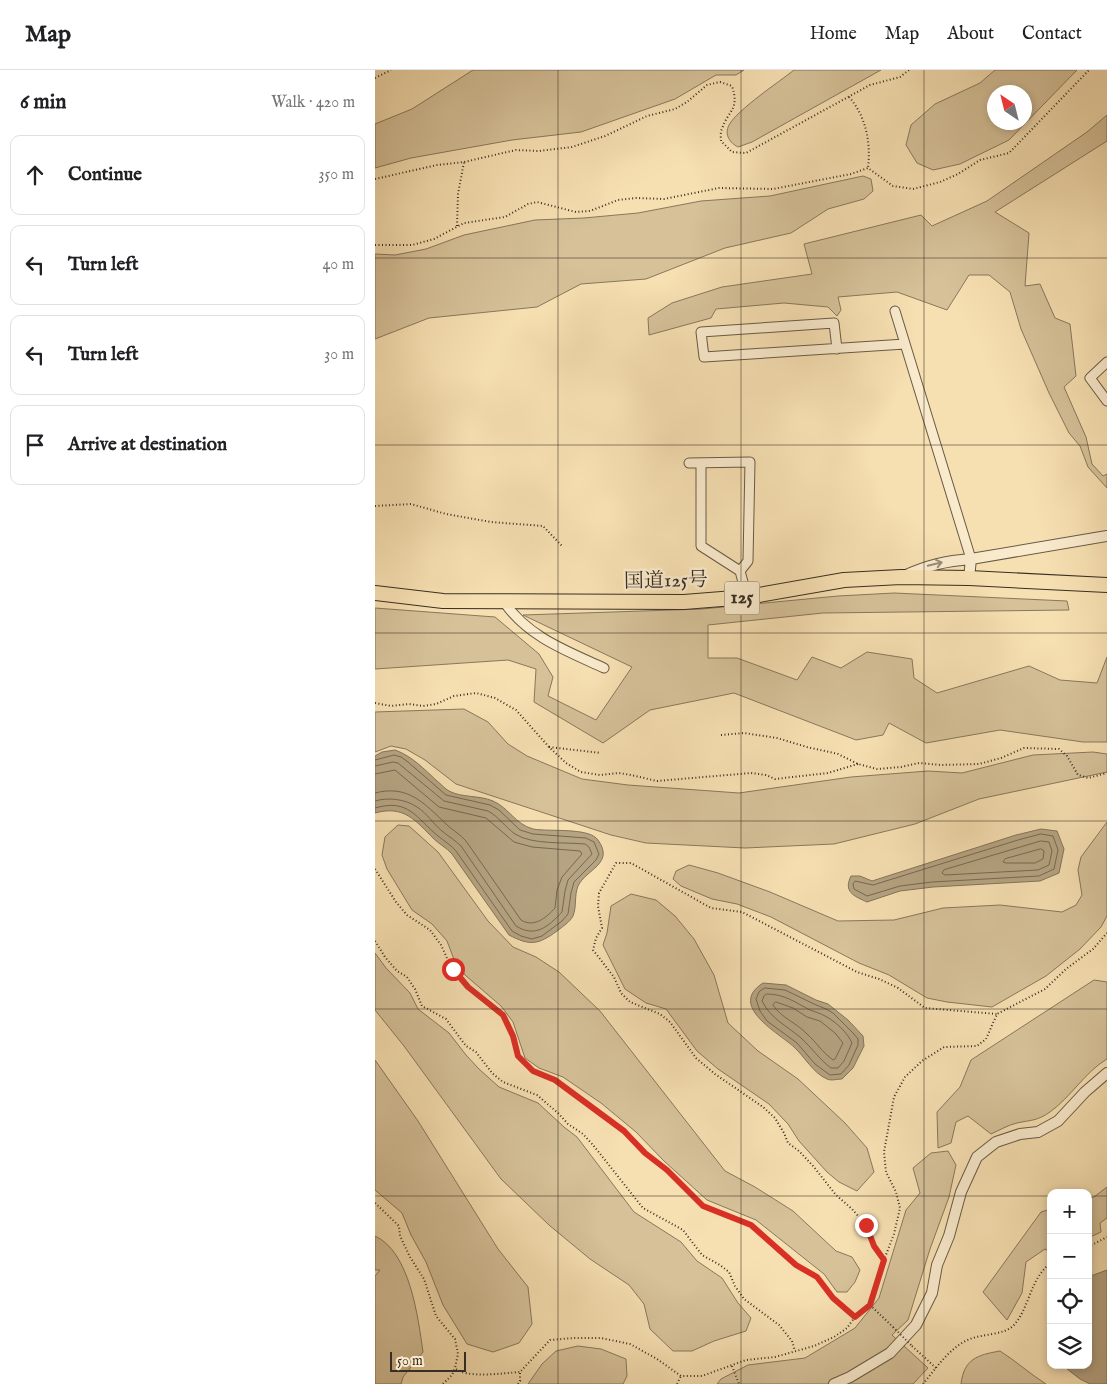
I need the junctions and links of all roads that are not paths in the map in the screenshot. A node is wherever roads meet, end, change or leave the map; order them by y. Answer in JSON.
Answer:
{"nodes":[{"id":1,"x":895,"y":310,"type":"dead end"},
{"id":2,"x":905,"y":344,"type":"junction"},
{"id":3,"x":837,"y":348,"type":"junction"},
{"id":4,"x":1107,"y":362,"type":"edge"},
{"id":5,"x":1107,"y":401,"type":"edge"},
{"id":6,"x":689,"y":463,"type":"dead end"},
{"id":7,"x":701,"y":463,"type":"junction"},
{"id":8,"x":1107,"y":536,"type":"edge"},
{"id":9,"x":971,"y":559,"type":"junction"},
{"id":10,"x":740,"y":571,"type":"junction"},
{"id":11,"x":901,"y":577,"type":"junction"},
{"id":12,"x":969,"y":578,"type":"junction"},
{"id":13,"x":1107,"y":585,"type":"edge"},
{"id":14,"x":375,"y":593,"type":"edge"},
{"id":15,"x":747,"y":597,"type":"junction"},
{"id":16,"x":504,"y":602,"type":"junction"},
{"id":17,"x":605,"y":668,"type":"dead end"},
{"id":18,"x":1107,"y":1073,"type":"edge"},
{"id":19,"x":835,"y":1384,"type":"edge"}],
"edges":[{"from":1,"to":2,"type":"street"},
{"from":2,"to":3,"type":"street"},
{"from":2,"to":9,"type":"street"},
{"from":3,"to":3,"type":"street"},
{"from":4,"to":5,"type":"street"},
{"from":6,"to":7,"type":"street"},
{"from":7,"to":10,"type":"street"},
{"from":7,"to":10,"type":"street"},
{"from":8,"to":9,"type":"street"},
{"from":11,"to":9,"type":"street","one_way":true},
{"from":9,"to":12,"type":"street"},
{"from":10,"to":15,"type":"street"},
{"from":11,"to":12,"type":"highway","name":"国道125号","number":"125"},
{"from":11,"to":15,"type":"highway","name":"国道125号","number":"125"},
{"from":12,"to":13,"type":"highway","name":"国道125号","number":"125"},
{"from":14,"to":16,"type":"highway","name":"国道125号","number":"125"},
{"from":15,"to":16,"type":"highway","name":"国道125号","number":"125"},
{"from":16,"to":17,"type":"street"},
{"from":18,"to":19,"type":"street"}]}
